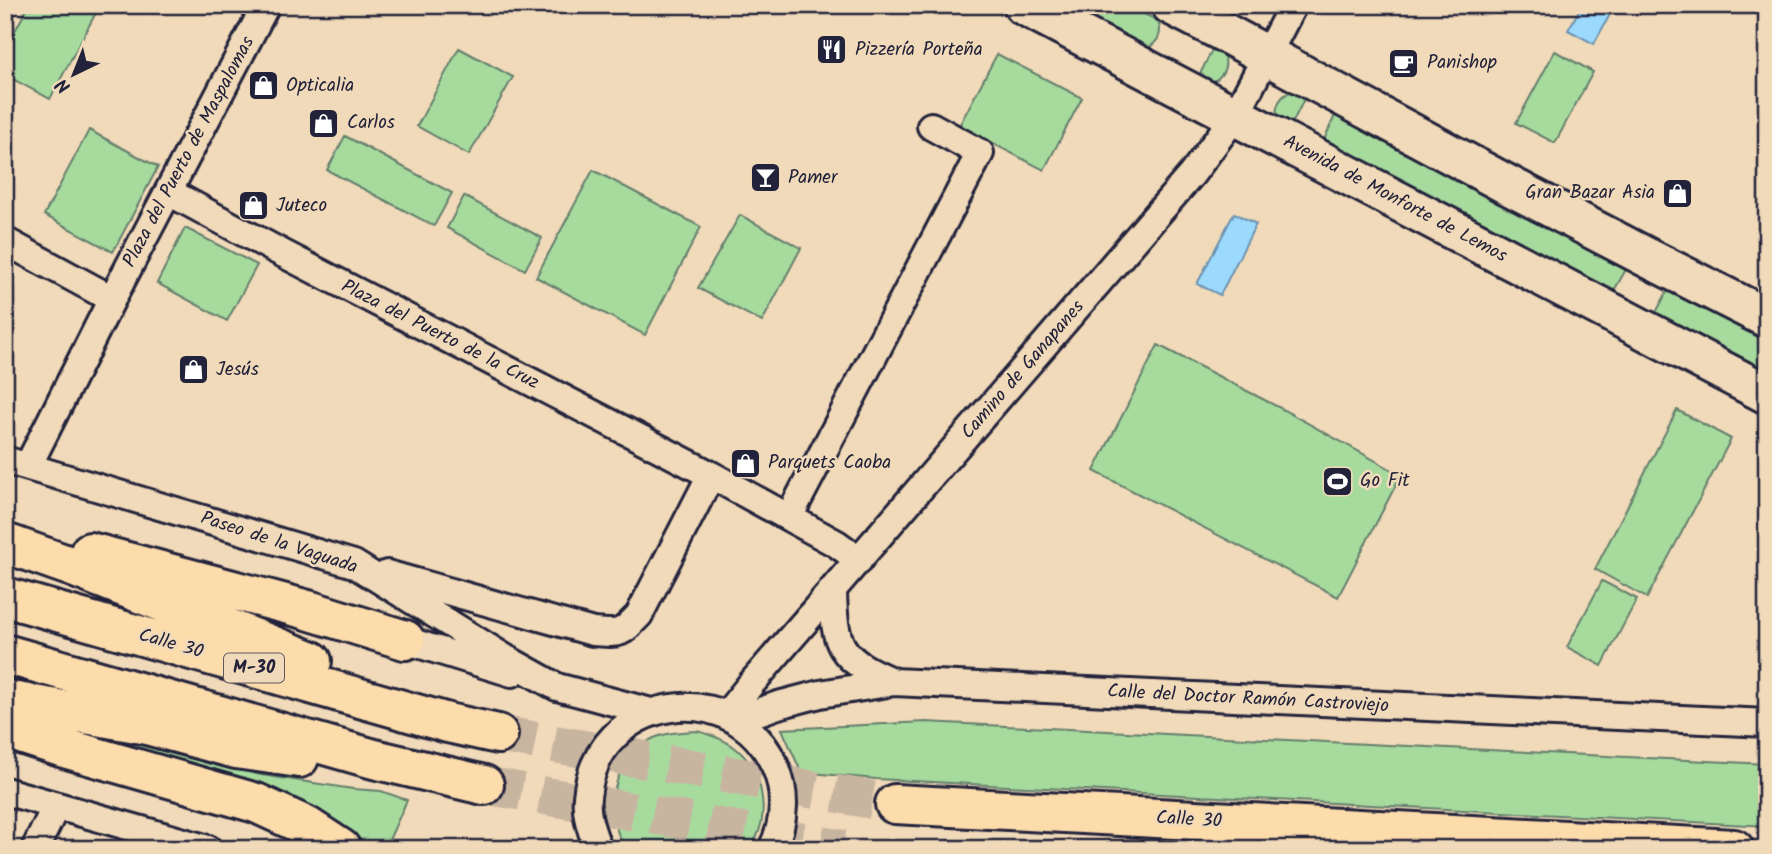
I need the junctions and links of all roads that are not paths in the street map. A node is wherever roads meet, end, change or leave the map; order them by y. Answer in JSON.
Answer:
{"nodes":[{"id":1,"x":266,"y":5,"type":"edge"},
{"id":2,"x":1023,"y":5,"type":"edge"},
{"id":3,"x":1171,"y":5,"type":"edge"},
{"id":4,"x":1293,"y":5,"type":"edge"},
{"id":5,"x":1267,"y":55,"type":"junction"},
{"id":6,"x":1235,"y":116,"type":"junction"},
{"id":7,"x":931,"y":126,"type":"dead end"},
{"id":8,"x":169,"y":192,"type":"junction"},
{"id":9,"x":5,"y":241,"type":"edge"},
{"id":10,"x":112,"y":299,"type":"junction"},
{"id":11,"x":1767,"y":318,"type":"edge"},
{"id":12,"x":1767,"y":394,"type":"edge"},
{"id":13,"x":17,"y":463,"type":"edge"},
{"id":14,"x":711,"y":475,"type":"junction"},
{"id":15,"x":789,"y":517,"type":"junction"},
{"id":16,"x":5,"y":530,"type":"edge"},
{"id":17,"x":5,"y":543,"type":"edge"},
{"id":18,"x":859,"y":560,"type":"junction"},
{"id":19,"x":354,"y":564,"type":"junction"},
{"id":20,"x":834,"y":589,"type":"junction"},
{"id":21,"x":5,"y":597,"type":"edge"},
{"id":22,"x":405,"y":640,"type":"joint"},
{"id":23,"x":5,"y":654,"type":"edge"},
{"id":24,"x":894,"y":682,"type":"junction"},
{"id":25,"x":557,"y":687,"type":"junction"},
{"id":26,"x":5,"y":700,"type":"edge"},
{"id":27,"x":651,"y":712,"type":"junction"},
{"id":28,"x":731,"y":718,"type":"junction"},
{"id":29,"x":448,"y":723,"type":"junction"},
{"id":30,"x":1767,"y":723,"type":"edge"},
{"id":31,"x":5,"y":729,"type":"edge"},
{"id":32,"x":499,"y":734,"type":"tunnel mouth"},
{"id":33,"x":374,"y":759,"type":"junction"},
{"id":34,"x":484,"y":785,"type":"tunnel mouth"},
{"id":35,"x":5,"y":791,"type":"edge"},
{"id":36,"x":895,"y":804,"type":"tunnel mouth"},
{"id":37,"x":56,"y":806,"type":"junction"},
{"id":38,"x":200,"y":847,"type":"edge"},
{"id":39,"x":35,"y":849,"type":"edge"},
{"id":40,"x":341,"y":849,"type":"edge"},
{"id":41,"x":598,"y":849,"type":"edge"},
{"id":42,"x":772,"y":849,"type":"edge"},
{"id":43,"x":1734,"y":849,"type":"edge"}],
"edges":[{"from":1,"to":8,"type":"street","name":"Plaza del Puerto de Maspalomas"},
{"from":2,"to":6,"type":"street","name":"Avenida de Monforte de Lemos"},
{"from":3,"to":5,"type":"street"},
{"from":4,"to":5,"type":"street","name":"Camino de Ganapanes"},
{"from":5,"to":6,"type":"street","name":"Camino de Ganapanes"},
{"from":5,"to":11,"type":"street"},
{"from":6,"to":12,"type":"street","name":"Avenida de Monforte de Lemos"},
{"from":6,"to":18,"type":"street","name":"Camino de Ganapanes"},
{"from":7,"to":15,"type":"street"},
{"from":8,"to":10,"type":"street","name":"Plaza del Puerto de Maspalomas"},
{"from":8,"to":14,"type":"street","name":"Plaza del Puerto de la Cruz"},
{"from":9,"to":10,"type":"street"},
{"from":10,"to":13,"type":"street","name":"Plaza del Puerto de Maspalomas"},
{"from":13,"to":19,"type":"street","name":"Paseo de la Vaguada"},
{"from":14,"to":15,"type":"street","name":"Plaza del Puerto de la Cruz"},
{"from":14,"to":19,"type":"street"},
{"from":15,"to":18,"type":"street","name":"Plaza del Puerto de la Cruz"},
{"from":16,"to":22,"type":"highway"},
{"from":17,"to":29,"type":"highway"},
{"from":18,"to":20,"type":"street","name":"Camino de Ganapanes"},
{"from":19,"to":25,"type":"street","name":"Paseo de la Vaguada"},
{"from":20,"to":24,"type":"street"},
{"from":20,"to":28,"type":"street","name":"Camino de Ganapanes"},
{"from":21,"to":29,"type":"highway","name":"Calle 30","number":"M-30"},
{"from":22,"to":25,"type":"street"},
{"from":23,"to":33,"type":"highway"},
{"from":24,"to":28,"type":"street","name":"Calle del Doctor Ramón Castroviejo"},
{"from":24,"to":30,"type":"street","name":"Calle del Doctor Ramón Castroviejo"},
{"from":25,"to":27,"type":"street","name":"Paseo de la Vaguada"},
{"from":26,"to":33,"type":"highway"},
{"from":27,"to":28,"type":"street"},
{"from":27,"to":41,"type":"street"},
{"from":28,"to":42,"type":"street"},
{"from":29,"to":32,"type":"highway","name":"Calle 30","number":"M-30"},
{"from":31,"to":40,"type":"highway"},
{"from":33,"to":34,"type":"highway"},
{"from":35,"to":37,"type":"street"},
{"from":36,"to":43,"type":"highway","name":"Calle 30"},
{"from":37,"to":38,"type":"street"},
{"from":37,"to":39,"type":"street"}]}
